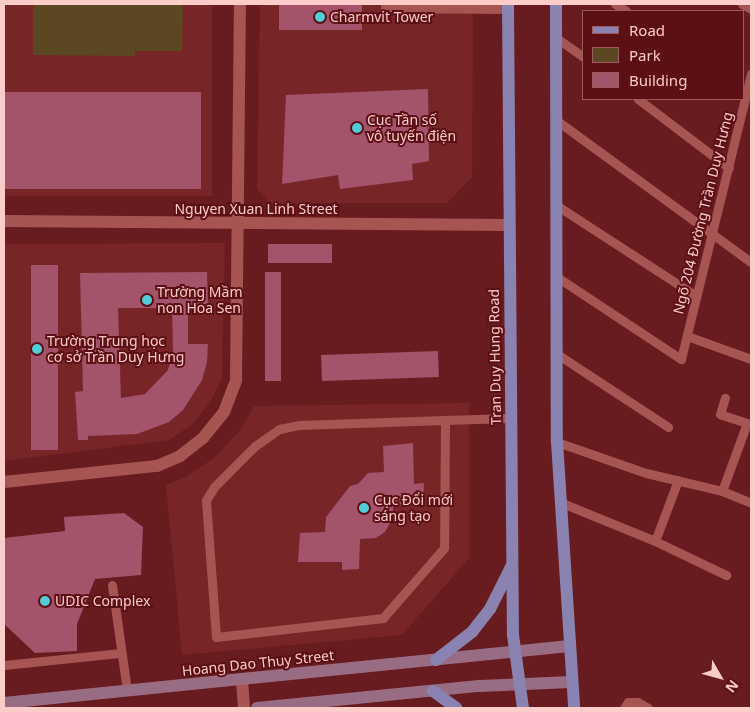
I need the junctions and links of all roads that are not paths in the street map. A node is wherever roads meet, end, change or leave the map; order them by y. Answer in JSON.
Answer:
{"nodes":[{"id":1,"x":240,"y":4,"type":"edge"},
{"id":2,"x":386,"y":4,"type":"edge"},
{"id":3,"x":556,"y":4,"type":"edge"},
{"id":4,"x":742,"y":4,"type":"edge"},
{"id":5,"x":508,"y":6,"type":"edge"},
{"id":6,"x":751,"y":9,"type":"edge"},
{"id":7,"x":555,"y":38,"type":"junction"},
{"id":8,"x":582,"y":56,"type":"edge"},
{"id":9,"x":751,"y":72,"type":"edge"},
{"id":10,"x":745,"y":93,"type":"edge"},
{"id":11,"x":639,"y":100,"type":"edge"},
{"id":12,"x":744,"y":100,"type":"edge"},
{"id":13,"x":556,"y":120,"type":"junction"},
{"id":14,"x":730,"y":168,"type":"junction"},
{"id":15,"x":556,"y":205,"type":"junction"},
{"id":16,"x":4,"y":222,"type":"edge"},
{"id":17,"x":236,"y":225,"type":"junction"},
{"id":18,"x":508,"y":225,"type":"junction"},
{"id":19,"x":712,"y":234,"type":"junction"},
{"id":20,"x":751,"y":262,"type":"edge"},
{"id":21,"x":557,"y":277,"type":"junction"},
{"id":22,"x":696,"y":296,"type":"junction"},
{"id":23,"x":686,"y":336,"type":"junction"},
{"id":24,"x":556,"y":354,"type":"junction"},
{"id":25,"x":751,"y":359,"type":"edge"},
{"id":26,"x":726,"y":398,"type":"dead end"},
{"id":27,"x":511,"y":418,"type":"junction"},
{"id":28,"x":445,"y":420,"type":"junction"},
{"id":29,"x":668,"y":427,"type":"dead end"},
{"id":30,"x":558,"y":442,"type":"junction"},
{"id":31,"x":678,"y":480,"type":"junction"},
{"id":32,"x":4,"y":482,"type":"edge"},
{"id":33,"x":722,"y":491,"type":"junction"},
{"id":34,"x":751,"y":503,"type":"edge"},
{"id":35,"x":562,"y":504,"type":"junction"},
{"id":36,"x":655,"y":541,"type":"junction"},
{"id":37,"x":514,"y":560,"type":"junction"},
{"id":38,"x":726,"y":575,"type":"dead end"},
{"id":39,"x":112,"y":585,"type":"dead end"},
{"id":40,"x":569,"y":646,"type":"junction"},
{"id":41,"x":516,"y":650,"type":"junction"},
{"id":42,"x":121,"y":653,"type":"junction"},
{"id":43,"x":436,"y":660,"type":"junction"},
{"id":44,"x":4,"y":664,"type":"edge"},
{"id":45,"x":242,"y":680,"type":"junction"},
{"id":46,"x":571,"y":682,"type":"junction"},
{"id":47,"x":520,"y":685,"type":"junction"},
{"id":48,"x":128,"y":691,"type":"junction"},
{"id":49,"x":433,"y":691,"type":"junction"},
{"id":50,"x":4,"y":703,"type":"edge"},
{"id":51,"x":244,"y":708,"type":"edge"},
{"id":52,"x":257,"y":708,"type":"edge"},
{"id":53,"x":456,"y":708,"type":"edge"},
{"id":54,"x":523,"y":708,"type":"edge"},
{"id":55,"x":574,"y":708,"type":"edge"},
{"id":56,"x":624,"y":708,"type":"edge"},
{"id":57,"x":648,"y":708,"type":"edge"}],
"edges":[{"from":1,"to":17,"type":"street"},
{"from":2,"to":5,"type":"lane"},
{"from":3,"to":7,"type":"main road"},
{"from":4,"to":6,"type":"lane"},
{"from":5,"to":18,"type":"main road","name":"Tran Duy Hung Road"},
{"from":7,"to":8,"type":"lane"},
{"from":7,"to":13,"type":"main road"},
{"from":9,"to":10,"type":"lane","name":"Ngõ 204 Đường Trần Duy Hưng"},
{"from":11,"to":14,"type":"lane"},
{"from":12,"to":14,"type":"lane","name":"Ngõ 204 Đường Trần Duy Hưng"},
{"from":13,"to":15,"type":"main road"},
{"from":13,"to":19,"type":"lane"},
{"from":14,"to":19,"type":"lane","name":"Ngõ 204 Đường Trần Duy Hưng"},
{"from":15,"to":21,"type":"main road"},
{"from":15,"to":22,"type":"lane"},
{"from":16,"to":17,"type":"street","name":"Nguyen Xuan Linh Street"},
{"from":17,"to":18,"type":"street","name":"Nguyen Xuan Linh Street"},
{"from":17,"to":32,"type":"street"},
{"from":18,"to":27,"type":"main road","name":"Tran Duy Hung Road"},
{"from":19,"to":20,"type":"lane"},
{"from":19,"to":22,"type":"lane","name":"Ngõ 204 Đường Trần Duy Hưng"},
{"from":21,"to":23,"type":"lane","name":"Ngõ 204 Đường Trần Duy Hưng"},
{"from":21,"to":24,"type":"main road"},
{"from":22,"to":23,"type":"lane","name":"Ngõ 204 Đường Trần Duy Hưng"},
{"from":23,"to":25,"type":"lane"},
{"from":24,"to":29,"type":"lane"},
{"from":24,"to":30,"type":"main road"},
{"from":26,"to":33,"type":"lane"},
{"from":27,"to":28,"type":"lane"},
{"from":27,"to":37,"type":"main road","name":"Tran Duy Hung Road"},
{"from":28,"to":28,"type":"lane"},
{"from":30,"to":31,"type":"lane"},
{"from":30,"to":35,"type":"main road"},
{"from":31,"to":33,"type":"lane"},
{"from":31,"to":36,"type":"lane"},
{"from":33,"to":34,"type":"lane"},
{"from":35,"to":36,"type":"lane"},
{"from":35,"to":40,"type":"main road"},
{"from":36,"to":38,"type":"lane"},
{"from":37,"to":41,"type":"main road","name":"Tran Duy Hung Road"},
{"from":37,"to":43,"type":"main road"},
{"from":39,"to":42,"type":"lane"},
{"from":40,"to":41,"type":"main road","name":"Hoang Dao Thuy Street"},
{"from":40,"to":46,"type":"main road"},
{"from":41,"to":43,"type":"main road","name":"Hoang Dao Thuy Street"},
{"from":41,"to":47,"type":"main road","name":"Tran Duy Hung Road"},
{"from":42,"to":44,"type":"lane"},
{"from":42,"to":48,"type":"lane"},
{"from":43,"to":45,"type":"main road","name":"Hoang Dao Thuy Street"},
{"from":45,"to":48,"type":"main road","name":"Hoang Dao Thuy Street"},
{"from":45,"to":51,"type":"street"},
{"from":46,"to":47,"type":"main road"},
{"from":46,"to":55,"type":"main road"},
{"from":47,"to":49,"type":"main road"},
{"from":47,"to":54,"type":"main road","name":"Tran Duy Hung Road"},
{"from":48,"to":50,"type":"main road","name":"Hoang Dao Thuy Street"},
{"from":49,"to":52,"type":"main road"},
{"from":49,"to":53,"type":"main road"},
{"from":56,"to":57,"type":"lane"}]}
